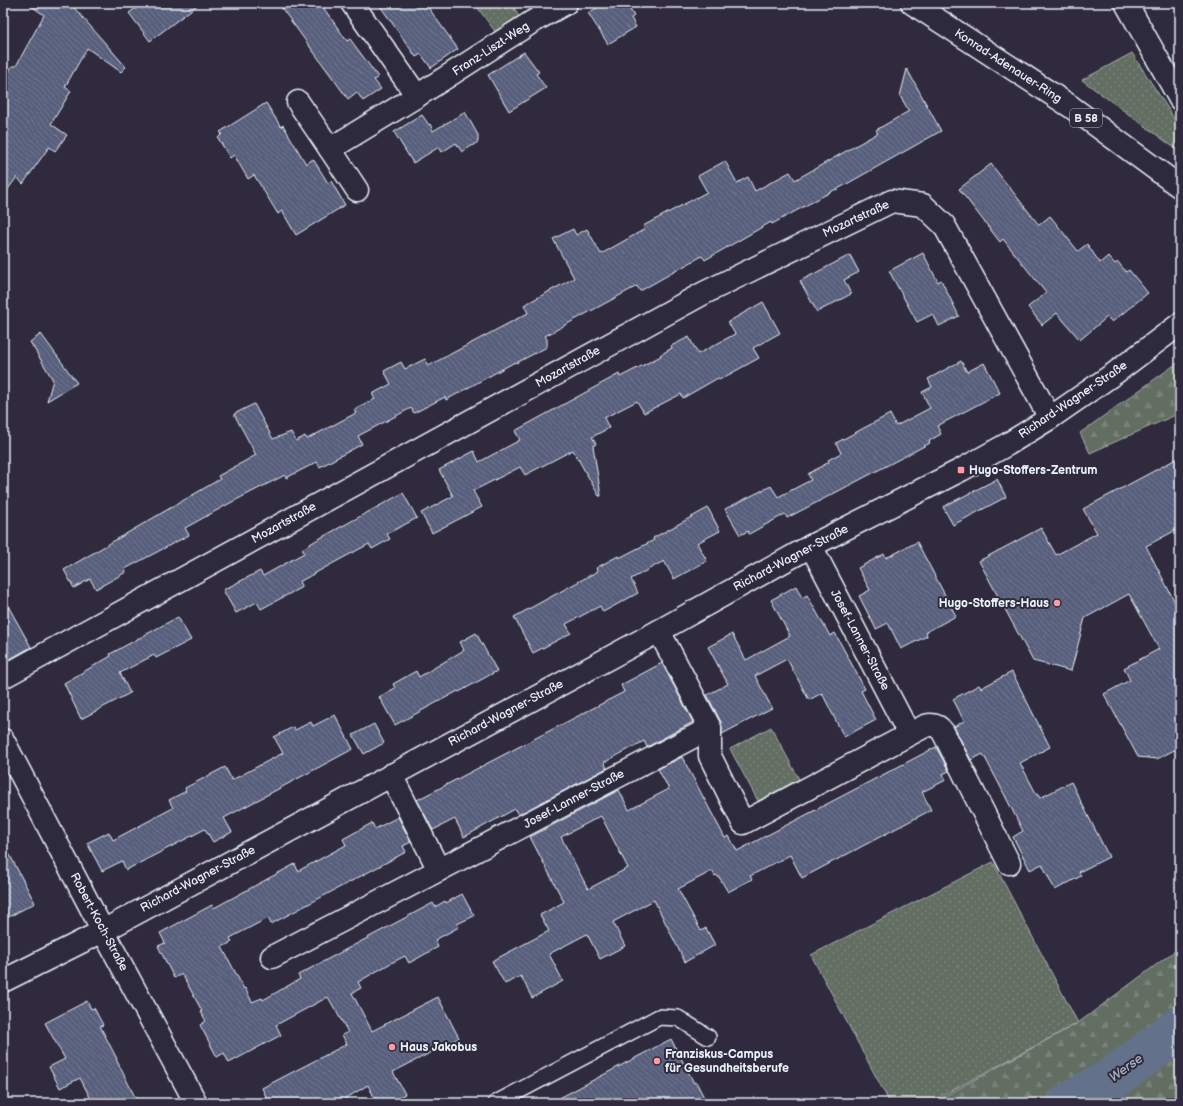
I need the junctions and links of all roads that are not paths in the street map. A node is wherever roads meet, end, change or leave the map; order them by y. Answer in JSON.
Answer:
{"nodes":[{"id":1,"x":352,"y":3,"type":"edge"},
{"id":2,"x":566,"y":3,"type":"edge"},
{"id":3,"x":912,"y":3,"type":"edge"},
{"id":4,"x":1126,"y":3,"type":"edge"},
{"id":5,"x":416,"y":96,"type":"junction"},
{"id":6,"x":1180,"y":99,"type":"edge"},
{"id":7,"x":298,"y":102,"type":"dead end"},
{"id":8,"x":330,"y":149,"type":"junction"},
{"id":9,"x":1180,"y":187,"type":"edge"},
{"id":10,"x":357,"y":190,"type":"dead end"},
{"id":11,"x":1180,"y":324,"type":"edge"},
{"id":12,"x":1050,"y":418,"type":"junction"},
{"id":13,"x":811,"y":546,"type":"junction"},
{"id":14,"x":658,"y":631,"type":"junction"},
{"id":15,"x":3,"y":677,"type":"edge"},
{"id":16,"x":710,"y":728,"type":"junction"},
{"id":17,"x":910,"y":734,"type":"junction"},
{"id":18,"x":3,"y":740,"type":"edge"},
{"id":19,"x":391,"y":774,"type":"junction"},
{"id":20,"x":1009,"y":863,"type":"dead end"},
{"id":21,"x":439,"y":870,"type":"junction"},
{"id":22,"x":103,"y":931,"type":"junction"},
{"id":23,"x":272,"y":957,"type":"dead end"},
{"id":24,"x":3,"y":981,"type":"edge"},
{"id":25,"x":708,"y":1037,"type":"dead end"},
{"id":26,"x":196,"y":1103,"type":"edge"},
{"id":27,"x":496,"y":1103,"type":"edge"}],
"edges":[{"from":1,"to":5,"type":"street"},
{"from":2,"to":5,"type":"street","name":"Franz-Liszt-Weg"},
{"from":3,"to":9,"type":"street","name":"Konrad-Adenauer-Ring","number":"B 58"},
{"from":4,"to":6,"type":"street"},
{"from":5,"to":8,"type":"street","name":"Franz-Liszt-Weg"},
{"from":7,"to":8,"type":"street"},
{"from":8,"to":10,"type":"street"},
{"from":11,"to":12,"type":"street","name":"Richard-Wagner-Straße"},
{"from":12,"to":13,"type":"street","name":"Richard-Wagner-Straße"},
{"from":12,"to":15,"type":"street","name":"Mozartstraße"},
{"from":13,"to":14,"type":"street","name":"Richard-Wagner-Straße"},
{"from":13,"to":17,"type":"street","name":"Josef-Lanner-Straße"},
{"from":14,"to":16,"type":"street"},
{"from":14,"to":19,"type":"street","name":"Richard-Wagner-Straße"},
{"from":16,"to":17,"type":"street"},
{"from":16,"to":21,"type":"street","name":"Josef-Lanner-Straße"},
{"from":17,"to":20,"type":"street"},
{"from":18,"to":22,"type":"street","name":"Robert-Koch-Straße"},
{"from":19,"to":21,"type":"street"},
{"from":19,"to":22,"type":"street","name":"Richard-Wagner-Straße"},
{"from":21,"to":23,"type":"street"},
{"from":22,"to":24,"type":"street","name":"Richard-Wagner-Straße"},
{"from":22,"to":26,"type":"street","name":"Robert-Koch-Straße"},
{"from":25,"to":27,"type":"lane"}]}
